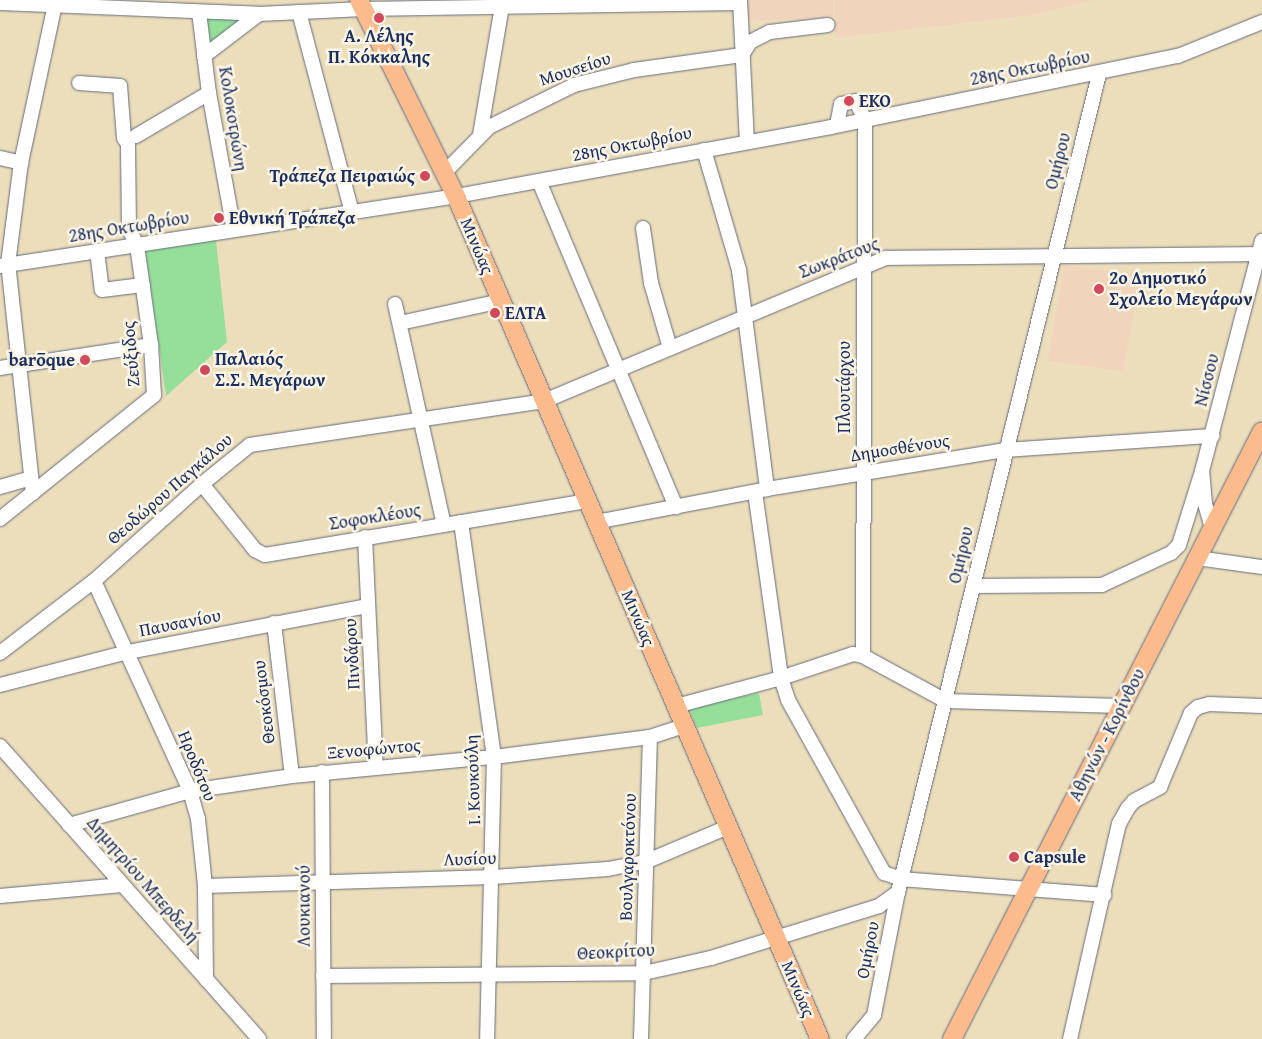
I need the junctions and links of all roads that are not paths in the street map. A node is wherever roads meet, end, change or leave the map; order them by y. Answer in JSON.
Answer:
{"nodes":[{"id":1,"x":740,"y":1,"type":"edge"},
{"id":2,"x":56,"y":2,"type":"edge"},
{"id":3,"x":0,"y":3,"type":"edge"},
{"id":4,"x":632,"y":3,"type":"edge"},
{"id":5,"x":361,"y":4,"type":"edge"},
{"id":6,"x":502,"y":4,"type":"edge"},
{"id":7,"x":279,"y":6,"type":"edge"},
{"id":8,"x":199,"y":12,"type":"junction"},
{"id":9,"x":299,"y":12,"type":"junction"},
{"id":10,"x":259,"y":14,"type":"junction"},
{"id":11,"x":1262,"y":22,"type":"edge"},
{"id":12,"x":828,"y":25,"type":"dead end"},
{"id":13,"x":204,"y":56,"type":"junction"},
{"id":14,"x":742,"y":56,"type":"junction"},
{"id":15,"x":1099,"y":74,"type":"junction"},
{"id":16,"x":79,"y":83,"type":"dead end"},
{"id":17,"x":209,"y":93,"type":"junction"},
{"id":18,"x":863,"y":115,"type":"junction"},
{"id":19,"x":838,"y":120,"type":"junction"},
{"id":20,"x":136,"y":136,"type":"dead end"},
{"id":21,"x":478,"y":138,"type":"junction"},
{"id":22,"x":748,"y":142,"type":"junction"},
{"id":23,"x":704,"y":150,"type":"junction"},
{"id":24,"x":0,"y":158,"type":"edge"},
{"id":25,"x":21,"y":162,"type":"junction"},
{"id":26,"x":444,"y":172,"type":"junction"},
{"id":27,"x":538,"y":181,"type":"junction"},
{"id":28,"x":456,"y":196,"type":"junction"},
{"id":29,"x":352,"y":212,"type":"junction"},
{"id":30,"x":643,"y":228,"type":"dead end"},
{"id":31,"x":234,"y":230,"type":"junction"},
{"id":32,"x":137,"y":245,"type":"junction"},
{"id":33,"x":1260,"y":248,"type":"edge"},
{"id":34,"x":97,"y":251,"type":"junction"},
{"id":35,"x":1053,"y":257,"type":"junction"},
{"id":36,"x":4,"y":265,"type":"edge"},
{"id":37,"x":864,"y":266,"type":"junction"},
{"id":38,"x":142,"y":285,"type":"junction"},
{"id":39,"x":501,"y":301,"type":"junction"},
{"id":40,"x":394,"y":304,"type":"dead end"},
{"id":41,"x":746,"y":316,"type":"junction"},
{"id":42,"x":400,"y":323,"type":"junction"},
{"id":43,"x":151,"y":345,"type":"junction"},
{"id":44,"x":670,"y":348,"type":"junction"},
{"id":45,"x":20,"y":365,"type":"junction"},
{"id":46,"x":0,"y":368,"type":"edge"},
{"id":47,"x":619,"y":371,"type":"junction"},
{"id":48,"x":544,"y":401,"type":"junction"},
{"id":49,"x":423,"y":420,"type":"junction"},
{"id":50,"x":1262,"y":430,"type":"edge"},
{"id":51,"x":1213,"y":436,"type":"junction"},
{"id":52,"x":1005,"y":450,"type":"junction"},
{"id":53,"x":1202,"y":470,"type":"junction"},
{"id":54,"x":862,"y":474,"type":"junction"},
{"id":55,"x":31,"y":478,"type":"junction"},
{"id":56,"x":202,"y":484,"type":"junction"},
{"id":57,"x":0,"y":487,"type":"edge"},
{"id":58,"x":761,"y":490,"type":"junction"},
{"id":59,"x":33,"y":493,"type":"junction"},
{"id":60,"x":587,"y":501,"type":"junction"},
{"id":61,"x":676,"y":507,"type":"junction"},
{"id":62,"x":0,"y":520,"type":"edge"},
{"id":63,"x":461,"y":522,"type":"junction"},
{"id":64,"x":596,"y":522,"type":"junction"},
{"id":65,"x":444,"y":525,"type":"junction"},
{"id":66,"x":1212,"y":528,"type":"junction"},
{"id":67,"x":365,"y":537,"type":"junction"},
{"id":68,"x":1197,"y":558,"type":"junction"},
{"id":69,"x":1262,"y":567,"type":"edge"},
{"id":70,"x":94,"y":581,"type":"junction"},
{"id":71,"x":973,"y":586,"type":"junction"},
{"id":72,"x":368,"y":606,"type":"junction"},
{"id":73,"x":274,"y":623,"type":"junction"},
{"id":74,"x":128,"y":652,"type":"junction"},
{"id":75,"x":0,"y":653,"type":"edge"},
{"id":76,"x":863,"y":656,"type":"junction"},
{"id":77,"x":781,"y":678,"type":"junction"},
{"id":78,"x":0,"y":685,"type":"edge"},
{"id":79,"x":946,"y":702,"type":"junction"},
{"id":80,"x":676,"y":706,"type":"junction"},
{"id":81,"x":1121,"y":706,"type":"junction"},
{"id":82,"x":1262,"y":706,"type":"edge"},
{"id":83,"x":684,"y":726,"type":"junction"},
{"id":84,"x":650,"y":737,"type":"junction"},
{"id":85,"x":0,"y":746,"type":"edge"},
{"id":86,"x":494,"y":757,"type":"junction"},
{"id":87,"x":376,"y":768,"type":"junction"},
{"id":88,"x":322,"y":772,"type":"junction"},
{"id":89,"x":292,"y":776,"type":"junction"},
{"id":90,"x":190,"y":791,"type":"junction"},
{"id":91,"x":69,"y":825,"type":"junction"},
{"id":92,"x":728,"y":827,"type":"junction"},
{"id":93,"x":645,"y":862,"type":"junction"},
{"id":94,"x":493,"y":877,"type":"junction"},
{"id":95,"x":323,"y":882,"type":"junction"},
{"id":96,"x":123,"y":885,"type":"junction"},
{"id":97,"x":205,"y":886,"type":"junction"},
{"id":98,"x":900,"y":886,"type":"junction"},
{"id":99,"x":1028,"y":889,"type":"junction"},
{"id":100,"x":1104,"y":895,"type":"junction"},
{"id":101,"x":0,"y":896,"type":"edge"},
{"id":102,"x":776,"y":938,"type":"junction"},
{"id":103,"x":489,"y":973,"type":"junction"},
{"id":104,"x":644,"y":973,"type":"junction"},
{"id":105,"x":323,"y":976,"type":"junction"},
{"id":106,"x":206,"y":979,"type":"junction"},
{"id":107,"x":259,"y":1039,"type":"edge"},
{"id":108,"x":324,"y":1039,"type":"edge"},
{"id":109,"x":487,"y":1039,"type":"edge"},
{"id":110,"x":641,"y":1039,"type":"edge"},
{"id":111,"x":820,"y":1039,"type":"edge"},
{"id":112,"x":854,"y":1039,"type":"edge"},
{"id":113,"x":952,"y":1039,"type":"edge"},
{"id":114,"x":1070,"y":1039,"type":"edge"}],
"edges":[{"from":1,"to":4,"type":"street"},
{"from":1,"to":14,"type":"street"},
{"from":2,"to":3,"type":"street"},
{"from":2,"to":8,"type":"street"},
{"from":2,"to":25,"type":"street"},
{"from":4,"to":6,"type":"street"},
{"from":5,"to":6,"type":"street"},
{"from":5,"to":9,"type":"street"},
{"from":5,"to":26,"type":"main road","name":"Μινώας"},
{"from":6,"to":21,"type":"street"},
{"from":7,"to":9,"type":"street"},
{"from":7,"to":10,"type":"street"},
{"from":8,"to":10,"type":"street"},
{"from":8,"to":13,"type":"street","name":"Κολοκοτρώνη"},
{"from":9,"to":29,"type":"street"},
{"from":10,"to":13,"type":"street"},
{"from":11,"to":15,"type":"street","name":"28ης Οκτωβρίου"},
{"from":12,"to":14,"type":"street"},
{"from":13,"to":17,"type":"street","name":"Κολοκοτρώνη"},
{"from":14,"to":21,"type":"street","name":"Μουσείου"},
{"from":14,"to":22,"type":"street"},
{"from":15,"to":18,"type":"street","name":"28ης Οκτωβρίου"},
{"from":15,"to":35,"type":"street","name":"Ομήρου"},
{"from":16,"to":32,"type":"street","name":"Ζεύξιδος"},
{"from":17,"to":20,"type":"street"},
{"from":17,"to":31,"type":"street","name":"Κολοκοτρώνη"},
{"from":18,"to":19,"type":"street","name":"28ης Οκτωβρίου"},
{"from":18,"to":19,"type":"street"},
{"from":18,"to":37,"type":"street","name":"Πλουτάρχου"},
{"from":19,"to":22,"type":"street","name":"28ης Οκτωβρίου"},
{"from":21,"to":26,"type":"street","name":"Μουσείου"},
{"from":22,"to":23,"type":"street","name":"28ης Οκτωβρίου"},
{"from":23,"to":27,"type":"street","name":"28ης Οκτωβρίου"},
{"from":23,"to":41,"type":"street"},
{"from":24,"to":25,"type":"street"},
{"from":25,"to":36,"type":"street"},
{"from":26,"to":28,"type":"main road","name":"Μινώας"},
{"from":27,"to":28,"type":"street","name":"28ης Οκτωβρίου"},
{"from":27,"to":47,"type":"street"},
{"from":28,"to":29,"type":"street","name":"28ης Οκτωβρίου"},
{"from":28,"to":39,"type":"main road","name":"Μινώας"},
{"from":29,"to":31,"type":"street","name":"28ης Οκτωβρίου"},
{"from":30,"to":44,"type":"street"},
{"from":31,"to":32,"type":"street","name":"28ης Οκτωβρίου"},
{"from":32,"to":34,"type":"street","name":"28ης Οκτωβρίου"},
{"from":32,"to":38,"type":"street","name":"Ζεύξιδος"},
{"from":33,"to":35,"type":"street","name":"Σωκράτους"},
{"from":33,"to":51,"type":"street","name":"Νίσσου"},
{"from":34,"to":36,"type":"street","name":"28ης Οκτωβρίου"},
{"from":34,"to":38,"type":"street"},
{"from":35,"to":37,"type":"street","name":"Σωκράτους"},
{"from":35,"to":52,"type":"street","name":"Ομήρου"},
{"from":36,"to":45,"type":"street"},
{"from":37,"to":41,"type":"street","name":"Σωκράτους"},
{"from":37,"to":54,"type":"street","name":"Πλουτάρχου"},
{"from":38,"to":43,"type":"street","name":"Ζεύξιδος"},
{"from":39,"to":42,"type":"street"},
{"from":39,"to":48,"type":"main road","name":"Μινώας"},
{"from":40,"to":42,"type":"street"},
{"from":41,"to":44,"type":"street","name":"Σωκράτους"},
{"from":41,"to":58,"type":"street"},
{"from":42,"to":49,"type":"street"},
{"from":43,"to":45,"type":"street"},
{"from":43,"to":59,"type":"street","name":"Ζεύξιδος"},
{"from":44,"to":47,"type":"street","name":"Σωκράτους"},
{"from":45,"to":46,"type":"street"},
{"from":45,"to":55,"type":"street"},
{"from":47,"to":48,"type":"street","name":"Σωκράτους"},
{"from":47,"to":61,"type":"street"},
{"from":48,"to":49,"type":"street","name":"Θεοδώρου Παγκάλου"},
{"from":48,"to":60,"type":"main road","name":"Μινώας"},
{"from":49,"to":56,"type":"street","name":"Θεοδώρου Παγκάλου"},
{"from":49,"to":65,"type":"street"},
{"from":50,"to":66,"type":"main road","name":"Αθηνών - Κορίνθου"},
{"from":51,"to":52,"type":"street","name":"Δημοσθένους"},
{"from":51,"to":53,"type":"street","name":"Νίσσου"},
{"from":52,"to":54,"type":"street","name":"Δημοσθένους"},
{"from":52,"to":71,"type":"street","name":"Ομήρου"},
{"from":53,"to":66,"type":"street","name":"Νίσσου"},
{"from":53,"to":71,"type":"street"},
{"from":54,"to":58,"type":"street","name":"Δημοσθένους"},
{"from":54,"to":76,"type":"street","name":"Πλουτάρχου"},
{"from":55,"to":57,"type":"street"},
{"from":55,"to":59,"type":"street"},
{"from":56,"to":67,"type":"street","name":"Σοφοκλέους"},
{"from":56,"to":70,"type":"street","name":"Θεοδώρου Παγκάλου"},
{"from":58,"to":61,"type":"street","name":"Δημοσθένους"},
{"from":58,"to":77,"type":"street"},
{"from":59,"to":62,"type":"street"},
{"from":60,"to":63,"type":"street","name":"Σοφοκλέους"},
{"from":60,"to":64,"type":"main road","name":"Μινώας"},
{"from":61,"to":64,"type":"street","name":"Δημοσθένους"},
{"from":63,"to":65,"type":"street","name":"Σοφοκλέους"},
{"from":63,"to":86,"type":"street","name":"Ι. Κουκούλη"},
{"from":64,"to":80,"type":"main road","name":"Μινώας"},
{"from":65,"to":67,"type":"street","name":"Σοφοκλέους"},
{"from":66,"to":68,"type":"main road","name":"Αθηνών - Κορίνθου"},
{"from":67,"to":72,"type":"street","name":"Πινδάρου"},
{"from":68,"to":69,"type":"street"},
{"from":68,"to":81,"type":"main road","name":"Αθηνών - Κορίνθου"},
{"from":70,"to":74,"type":"street","name":"Ηροδότου"},
{"from":70,"to":75,"type":"street","name":"Θεοδώρου Παγκάλου"},
{"from":71,"to":79,"type":"street","name":"Ομήρου"},
{"from":72,"to":73,"type":"street","name":"Παυσανίου"},
{"from":72,"to":87,"type":"street","name":"Πινδάρου"},
{"from":73,"to":74,"type":"street","name":"Παυσανίου"},
{"from":73,"to":89,"type":"street","name":"Θεοκόσμου"},
{"from":74,"to":78,"type":"street","name":"Παυσανίου"},
{"from":74,"to":90,"type":"street","name":"Ηροδότου"},
{"from":76,"to":77,"type":"street"},
{"from":76,"to":79,"type":"street"},
{"from":77,"to":80,"type":"street"},
{"from":77,"to":98,"type":"street"},
{"from":79,"to":81,"type":"street"},
{"from":79,"to":98,"type":"street","name":"Ομήρου"},
{"from":80,"to":83,"type":"main road","name":"Μινώας"},
{"from":81,"to":99,"type":"main road","name":"Αθηνών - Κορίνθου"},
{"from":82,"to":100,"type":"street"},
{"from":83,"to":84,"type":"street","name":"Ξενοφώντος"},
{"from":83,"to":92,"type":"main road","name":"Μινώας"},
{"from":84,"to":86,"type":"street","name":"Ξενοφώντος"},
{"from":84,"to":93,"type":"street","name":"Βουλγαροκτόνου"},
{"from":85,"to":91,"type":"street","name":"Δημητρίου Μπερδελή"},
{"from":86,"to":87,"type":"street","name":"Ξενοφώντος"},
{"from":86,"to":94,"type":"street","name":"Ι. Κουκούλη"},
{"from":87,"to":88,"type":"street","name":"Ξενοφώντος"},
{"from":88,"to":89,"type":"street","name":"Ξενοφώντος"},
{"from":88,"to":95,"type":"street","name":"Λουκιανού"},
{"from":89,"to":90,"type":"street","name":"Ξενοφώντος"},
{"from":90,"to":91,"type":"street","name":"Ξενοφώντος"},
{"from":90,"to":97,"type":"street","name":"Ηροδότου"},
{"from":91,"to":96,"type":"street","name":"Δημητρίου Μπερδελή"},
{"from":92,"to":93,"type":"street","name":"Λυσίου"},
{"from":92,"to":102,"type":"main road","name":"Μινώας"},
{"from":93,"to":94,"type":"street","name":"Λυσίου"},
{"from":93,"to":104,"type":"street","name":"Βουλγαροκτόνου"},
{"from":94,"to":95,"type":"street","name":"Λυσίου"},
{"from":94,"to":103,"type":"street","name":"Ι. Κουκούλη"},
{"from":95,"to":97,"type":"street","name":"Λυσίου"},
{"from":95,"to":105,"type":"street","name":"Λουκιανού"},
{"from":96,"to":101,"type":"street"},
{"from":96,"to":106,"type":"street","name":"Δημητρίου Μπερδελή"},
{"from":97,"to":106,"type":"street","name":"Ηροδότου"},
{"from":98,"to":99,"type":"street"},
{"from":98,"to":102,"type":"street","name":"Θεοκρίτου"},
{"from":98,"to":112,"type":"street","name":"Ομήρου"},
{"from":99,"to":100,"type":"street"},
{"from":99,"to":113,"type":"main road","name":"Αθηνών - Κορίνθου"},
{"from":100,"to":114,"type":"street"},
{"from":102,"to":104,"type":"street","name":"Θεοκρίτου"},
{"from":102,"to":111,"type":"main road","name":"Μινώας"},
{"from":103,"to":104,"type":"street","name":"Θεοκρίτου"},
{"from":103,"to":105,"type":"street","name":"Θεοκρίτου"},
{"from":103,"to":109,"type":"street","name":"Ι. Κουκούλη"},
{"from":104,"to":110,"type":"street","name":"Βουλγαροκτόνου"},
{"from":105,"to":108,"type":"street","name":"Λουκιανού"},
{"from":106,"to":107,"type":"street","name":"Δημητρίου Μπερδελή"}]}
